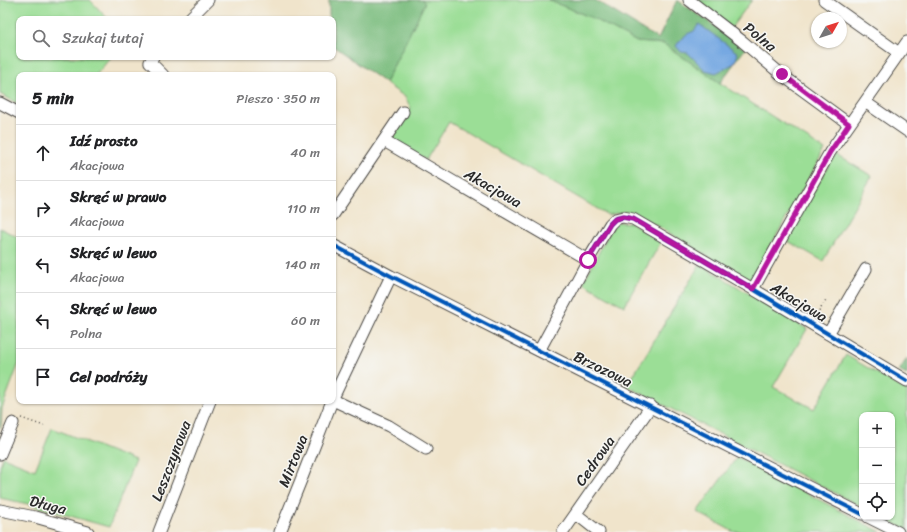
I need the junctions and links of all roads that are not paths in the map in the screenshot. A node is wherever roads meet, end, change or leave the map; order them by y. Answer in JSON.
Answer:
{"nodes":[{"id":1,"x":208,"y":0,"type":"edge"},
{"id":2,"x":824,"y":0,"type":"edge"},
{"id":3,"x":689,"y":1,"type":"edge"},
{"id":4,"x":192,"y":16,"type":"edge"},
{"id":5,"x":907,"y":42,"type":"edge"},
{"id":6,"x":899,"y":53,"type":"junction"},
{"id":7,"x":151,"y":60,"type":"edge"},
{"id":8,"x":160,"y":72,"type":"edge"},
{"id":9,"x":865,"y":102,"type":"junction"},
{"id":10,"x":0,"y":103,"type":"edge"},
{"id":11,"x":16,"y":111,"type":"edge"},
{"id":12,"x":404,"y":112,"type":"dead end"},
{"id":13,"x":849,"y":124,"type":"junction"},
{"id":14,"x":907,"y":131,"type":"edge"},
{"id":15,"x":384,"y":141,"type":"junction"},
{"id":16,"x":336,"y":211,"type":"edge"},
{"id":17,"x":336,"y":247,"type":"edge"},
{"id":18,"x":588,"y":260,"type":"junction"},
{"id":19,"x":866,"y":269,"type":"dead end"},
{"id":20,"x":391,"y":276,"type":"junction"},
{"id":21,"x":753,"y":289,"type":"junction"},
{"id":22,"x":828,"y":334,"type":"junction"},
{"id":23,"x":539,"y":351,"type":"junction"},
{"id":24,"x":907,"y":381,"type":"edge"},
{"id":25,"x":336,"y":394,"type":"edge"},
{"id":26,"x":336,"y":401,"type":"edge"},
{"id":27,"x":209,"y":404,"type":"edge"},
{"id":28,"x":331,"y":404,"type":"edge"},
{"id":29,"x":651,"y":406,"type":"junction"},
{"id":30,"x":14,"y":419,"type":"road end"},
{"id":31,"x":426,"y":449,"type":"dead end"},
{"id":32,"x":0,"y":454,"type":"edge"},
{"id":33,"x":0,"y":510,"type":"edge"},
{"id":34,"x":859,"y":512,"type":"edge"},
{"id":35,"x":576,"y":514,"type":"junction"},
{"id":36,"x":874,"y":520,"type":"edge"},
{"id":37,"x":88,"y":532,"type":"edge"},
{"id":38,"x":159,"y":532,"type":"edge"},
{"id":39,"x":280,"y":532,"type":"edge"},
{"id":40,"x":564,"y":532,"type":"edge"},
{"id":41,"x":599,"y":532,"type":"edge"},
{"id":42,"x":898,"y":532,"type":"edge"}],
"edges":[{"from":1,"to":4,"type":"street"},
{"from":2,"to":6,"type":"street"},
{"from":3,"to":13,"type":"street","name":"Polna"},
{"from":5,"to":6,"type":"street","name":"Akacjowa"},
{"from":6,"to":9,"type":"street","name":"Akacjowa"},
{"from":7,"to":8,"type":"street"},
{"from":9,"to":13,"type":"street","name":"Akacjowa"},
{"from":9,"to":14,"type":"street"},
{"from":10,"to":11,"type":"street"},
{"from":12,"to":15,"type":"street"},
{"from":13,"to":21,"type":"street","name":"Akacjowa"},
{"from":15,"to":16,"type":"street"},
{"from":15,"to":18,"type":"street","name":"Akacjowa"},
{"from":17,"to":20,"type":"street","name":"Brzozowa"},
{"from":18,"to":21,"type":"street","name":"Akacjowa"},
{"from":18,"to":23,"type":"street","name":"Akacjowa"},
{"from":19,"to":22,"type":"street"},
{"from":20,"to":23,"type":"street","name":"Brzozowa"},
{"from":20,"to":25,"type":"street","name":"Mirtowa"},
{"from":21,"to":22,"type":"street","name":"Akacjowa"},
{"from":22,"to":24,"type":"street","name":"Akacjowa"},
{"from":23,"to":29,"type":"street","name":"Brzozowa"},
{"from":26,"to":31,"type":"street"},
{"from":27,"to":38,"type":"street","name":"Leszczynowa"},
{"from":28,"to":39,"type":"street","name":"Mirtowa"},
{"from":29,"to":34,"type":"street","name":"Brzozowa"},
{"from":29,"to":35,"type":"street","name":"Cedrowa"},
{"from":30,"to":32,"type":"street"},
{"from":33,"to":37,"type":"street","name":"Długa"},
{"from":35,"to":40,"type":"street","name":"Cedrowa"},
{"from":35,"to":41,"type":"street"},
{"from":36,"to":42,"type":"street"}]}
